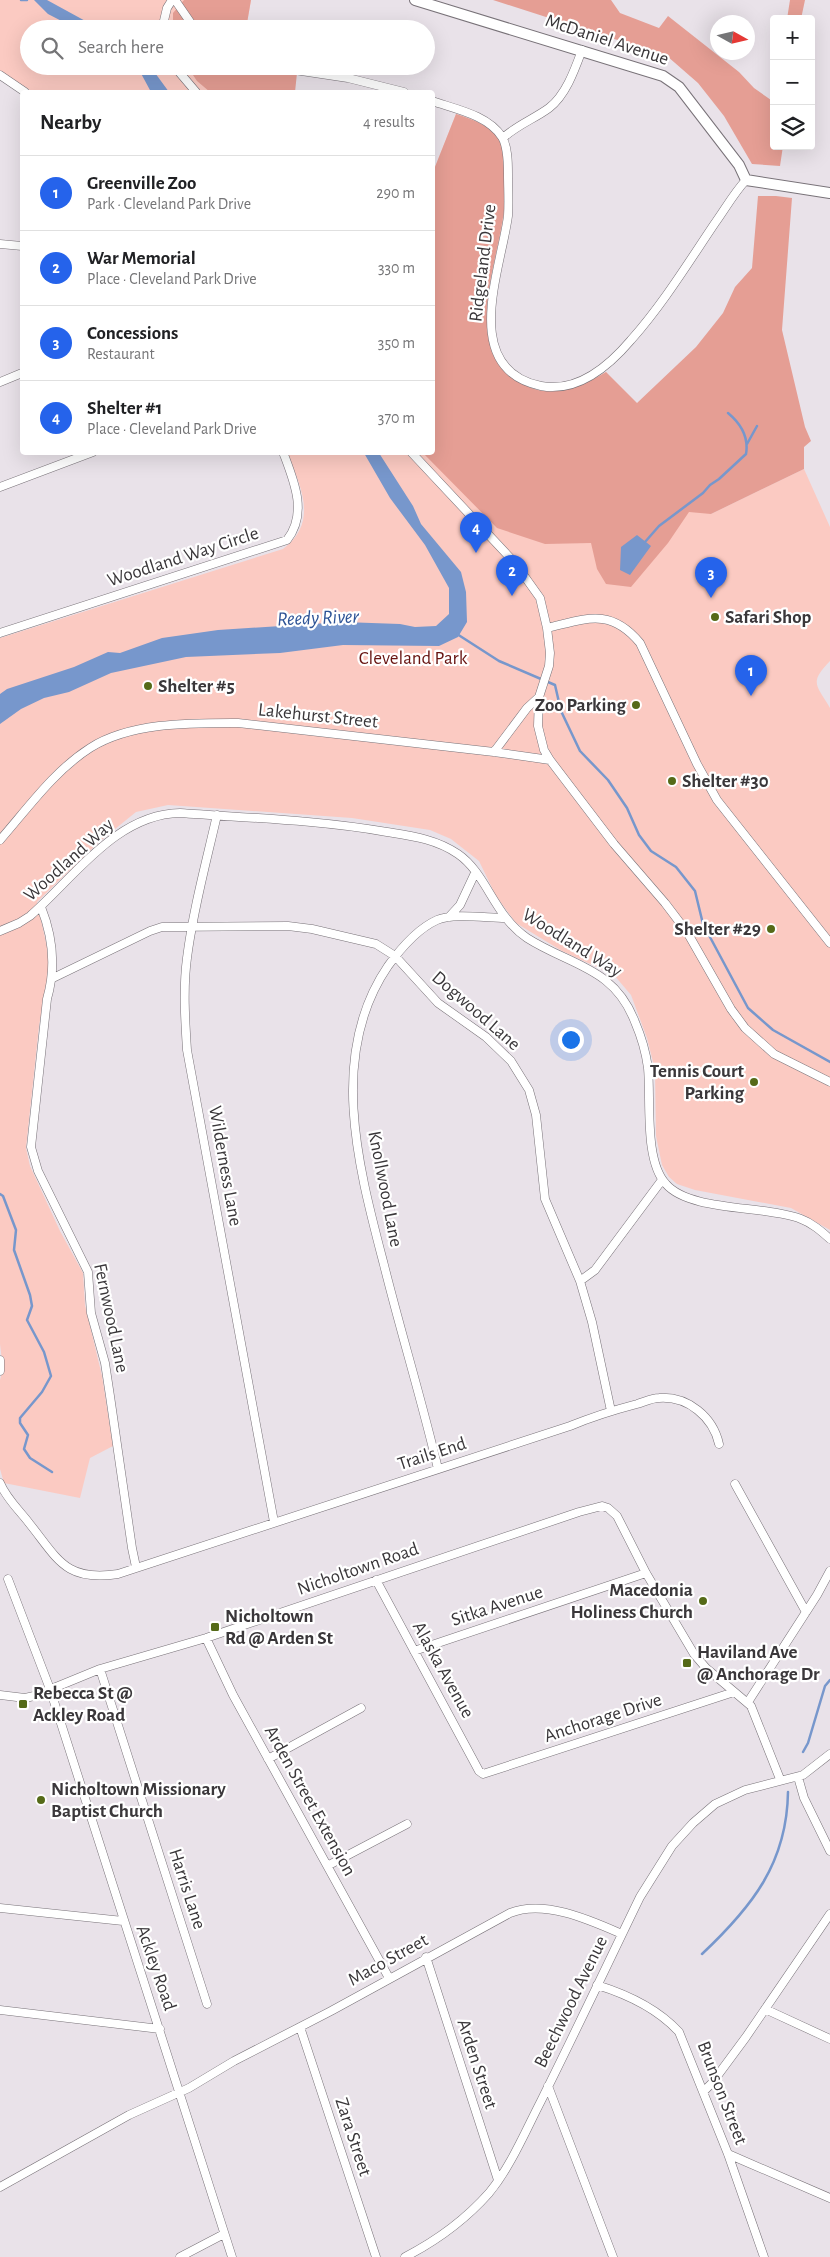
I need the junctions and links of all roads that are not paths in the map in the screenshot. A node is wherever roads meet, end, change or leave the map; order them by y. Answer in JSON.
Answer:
{"nodes":[{"id":1,"x":174,"y":0,"type":"edge"},
{"id":2,"x":415,"y":0,"type":"edge"},
{"id":3,"x":435,"y":2,"type":"edge"},
{"id":4,"x":164,"y":20,"type":"edge"},
{"id":5,"x":188,"y":20,"type":"edge"},
{"id":6,"x":582,"y":50,"type":"junction"},
{"id":7,"x":0,"y":75,"type":"edge"},
{"id":8,"x":182,"y":75,"type":"edge"},
{"id":9,"x":328,"y":75,"type":"edge"},
{"id":10,"x":22,"y":90,"type":"edge"},
{"id":11,"x":194,"y":90,"type":"edge"},
{"id":12,"x":396,"y":90,"type":"edge"},
{"id":13,"x":435,"y":103,"type":"edge"},
{"id":14,"x":503,"y":138,"type":"junction"},
{"id":15,"x":746,"y":180,"type":"junction"},
{"id":16,"x":830,"y":193,"type":"edge"},
{"id":17,"x":0,"y":244,"type":"edge"},
{"id":18,"x":20,"y":246,"type":"edge"},
{"id":19,"x":20,"y":374,"type":"edge"},
{"id":20,"x":0,"y":382,"type":"edge"},
{"id":21,"x":86,"y":455,"type":"edge"},
{"id":22,"x":284,"y":455,"type":"edge"},
{"id":23,"x":415,"y":455,"type":"edge"},
{"id":24,"x":0,"y":487,"type":"edge"},
{"id":25,"x":548,"y":628,"type":"junction"},
{"id":26,"x":0,"y":632,"type":"edge"},
{"id":27,"x":539,"y":697,"type":"junction"},
{"id":28,"x":494,"y":752,"type":"junction"},
{"id":29,"x":550,"y":760,"type":"junction"},
{"id":30,"x":217,"y":816,"type":"junction"},
{"id":31,"x":0,"y":840,"type":"edge"},
{"id":32,"x":475,"y":873,"type":"junction"},
{"id":33,"x":41,"y":907,"type":"junction"},
{"id":34,"x":449,"y":917,"type":"junction"},
{"id":35,"x":505,"y":918,"type":"junction"},
{"id":36,"x":192,"y":926,"type":"junction"},
{"id":37,"x":0,"y":931,"type":"edge"},
{"id":38,"x":830,"y":943,"type":"edge"},
{"id":39,"x":395,"y":956,"type":"junction"},
{"id":40,"x":53,"y":978,"type":"junction"},
{"id":41,"x":830,"y":1082,"type":"edge"},
{"id":42,"x":662,"y":1180,"type":"junction"},
{"id":43,"x":830,"y":1239,"type":"edge"},
{"id":44,"x":580,"y":1281,"type":"junction"},
{"id":45,"x":0,"y":1360,"type":"edge"},
{"id":46,"x":0,"y":1371,"type":"edge"},
{"id":47,"x":610,"y":1410,"type":"junction"},
{"id":48,"x":719,"y":1444,"type":"dead end"},
{"id":49,"x":438,"y":1469,"type":"junction"},
{"id":50,"x":0,"y":1483,"type":"edge"},
{"id":51,"x":735,"y":1484,"type":"dead end"},
{"id":52,"x":274,"y":1522,"type":"junction"},
{"id":53,"x":136,"y":1567,"type":"junction"},
{"id":54,"x":830,"y":1571,"type":"edge"},
{"id":55,"x":646,"y":1573,"type":"junction"},
{"id":56,"x":8,"y":1579,"type":"dead end"},
{"id":57,"x":376,"y":1580,"type":"junction"},
{"id":58,"x":806,"y":1612,"type":"junction"},
{"id":59,"x":206,"y":1638,"type":"junction"},
{"id":60,"x":414,"y":1651,"type":"junction"},
{"id":61,"x":100,"y":1669,"type":"junction"},
{"id":62,"x":50,"y":1690,"type":"junction"},
{"id":63,"x":734,"y":1692,"type":"junction"},
{"id":64,"x":0,"y":1695,"type":"edge"},
{"id":65,"x":748,"y":1702,"type":"junction"},
{"id":66,"x":361,"y":1708,"type":"dead end"},
{"id":67,"x":830,"y":1754,"type":"edge"},
{"id":68,"x":268,"y":1759,"type":"junction"},
{"id":69,"x":484,"y":1774,"type":"joint"},
{"id":70,"x":798,"y":1777,"type":"junction"},
{"id":71,"x":780,"y":1779,"type":"junction"},
{"id":72,"x":407,"y":1824,"type":"dead end"},
{"id":73,"x":830,"y":1851,"type":"edge"},
{"id":74,"x":329,"y":1865,"type":"junction"},
{"id":75,"x":0,"y":1908,"type":"edge"},
{"id":76,"x":830,"y":1914,"type":"edge"},
{"id":77,"x":123,"y":1922,"type":"junction"},
{"id":78,"x":622,"y":1934,"type":"junction"},
{"id":79,"x":426,"y":1957,"type":"junction"},
{"id":80,"x":389,"y":1978,"type":"junction"},
{"id":81,"x":597,"y":1985,"type":"junction"},
{"id":82,"x":207,"y":2004,"type":"dead end"},
{"id":83,"x":0,"y":2010,"type":"edge"},
{"id":84,"x":764,"y":2010,"type":"junction"},
{"id":85,"x":300,"y":2027,"type":"junction"},
{"id":86,"x":160,"y":2029,"type":"junction"},
{"id":87,"x":830,"y":2039,"type":"edge"},
{"id":88,"x":548,"y":2086,"type":"junction"},
{"id":89,"x":178,"y":2091,"type":"junction"},
{"id":90,"x":704,"y":2091,"type":"junction"},
{"id":91,"x":728,"y":2154,"type":"junction"},
{"id":92,"x":498,"y":2180,"type":"junction"},
{"id":93,"x":0,"y":2187,"type":"edge"},
{"id":94,"x":830,"y":2198,"type":"edge"},
{"id":95,"x":224,"y":2234,"type":"junction"},
{"id":96,"x":422,"y":2253,"type":"edge"},
{"id":97,"x":180,"y":2257,"type":"edge"},
{"id":98,"x":232,"y":2257,"type":"edge"},
{"id":99,"x":376,"y":2257,"type":"edge"},
{"id":100,"x":405,"y":2257,"type":"edge"},
{"id":101,"x":613,"y":2257,"type":"edge"},
{"id":102,"x":764,"y":2257,"type":"edge"}],
"edges":[{"from":1,"to":4,"type":"street"},
{"from":1,"to":5,"type":"street"},
{"from":2,"to":3,"type":"street","name":"McDaniel Avenue"},
{"from":3,"to":6,"type":"street","name":"McDaniel Avenue"},
{"from":6,"to":14,"type":"street"},
{"from":6,"to":15,"type":"street","name":"McDaniel Avenue"},
{"from":7,"to":10,"type":"street"},
{"from":8,"to":11,"type":"street"},
{"from":9,"to":12,"type":"street"},
{"from":13,"to":14,"type":"street"},
{"from":14,"to":15,"type":"street","name":"Ridgeland Drive"},
{"from":15,"to":16,"type":"street"},
{"from":17,"to":18,"type":"street"},
{"from":19,"to":20,"type":"street"},
{"from":21,"to":24,"type":"street"},
{"from":22,"to":26,"type":"street","name":"Woodland Way Circle"},
{"from":23,"to":25,"type":"street"},
{"from":25,"to":27,"type":"street"},
{"from":25,"to":38,"type":"street"},
{"from":27,"to":28,"type":"street"},
{"from":27,"to":29,"type":"street"},
{"from":28,"to":29,"type":"street","name":"Lakehurst Street"},
{"from":28,"to":31,"type":"street","name":"Lakehurst Street"},
{"from":29,"to":41,"type":"street"},
{"from":30,"to":32,"type":"street","name":"Woodland Way"},
{"from":30,"to":33,"type":"street","name":"Woodland Way"},
{"from":30,"to":36,"type":"street","name":"Wilderness Lane"},
{"from":32,"to":34,"type":"street","name":"Knollwood Lane"},
{"from":32,"to":35,"type":"street","name":"Woodland Way"},
{"from":33,"to":37,"type":"street","name":"Woodland Way"},
{"from":33,"to":40,"type":"street","name":"Fernwood Lane"},
{"from":34,"to":35,"type":"street","name":"Knollwood Lane"},
{"from":34,"to":39,"type":"street","name":"Knollwood Lane"},
{"from":35,"to":42,"type":"street","name":"Woodland Way"},
{"from":36,"to":39,"type":"street","name":"Dogwood Lane"},
{"from":36,"to":40,"type":"street","name":"Dogwood Lane"},
{"from":36,"to":52,"type":"street","name":"Wilderness Lane"},
{"from":39,"to":44,"type":"street","name":"Dogwood Lane"},
{"from":39,"to":49,"type":"street","name":"Knollwood Lane"},
{"from":40,"to":53,"type":"street","name":"Fernwood Lane"},
{"from":42,"to":43,"type":"street"},
{"from":42,"to":44,"type":"street"},
{"from":44,"to":47,"type":"street","name":"Dogwood Lane"},
{"from":45,"to":46,"type":"street"},
{"from":47,"to":48,"type":"street","name":"Trails End"},
{"from":47,"to":49,"type":"street","name":"Trails End"},
{"from":49,"to":52,"type":"street","name":"Trails End"},
{"from":50,"to":53,"type":"street"},
{"from":51,"to":58,"type":"street"},
{"from":52,"to":53,"type":"street","name":"Trails End"},
{"from":54,"to":58,"type":"street"},
{"from":55,"to":57,"type":"street","name":"Nicholtown Road"},
{"from":55,"to":60,"type":"street","name":"Sitka Avenue"},
{"from":55,"to":63,"type":"street"},
{"from":56,"to":62,"type":"street","name":"Ackley Road"},
{"from":57,"to":59,"type":"street","name":"Nicholtown Road"},
{"from":57,"to":60,"type":"street","name":"Alaska Avenue"},
{"from":58,"to":65,"type":"street"},
{"from":59,"to":61,"type":"street","name":"Nicholtown Road"},
{"from":59,"to":68,"type":"street","name":"Arden Street Extension"},
{"from":60,"to":69,"type":"street","name":"Alaska Avenue"},
{"from":61,"to":62,"type":"street","name":"Nicholtown Road"},
{"from":61,"to":82,"type":"street","name":"Harris Lane"},
{"from":62,"to":64,"type":"street","name":"Nicholtown Road"},
{"from":62,"to":77,"type":"street","name":"Ackley Road"},
{"from":63,"to":65,"type":"street"},
{"from":63,"to":69,"type":"street","name":"Anchorage Drive"},
{"from":65,"to":71,"type":"street"},
{"from":66,"to":68,"type":"street"},
{"from":67,"to":70,"type":"street"},
{"from":68,"to":74,"type":"street","name":"Arden Street Extension"},
{"from":70,"to":71,"type":"street","name":"Beechwood Avenue"},
{"from":70,"to":73,"type":"street"},
{"from":71,"to":78,"type":"street","name":"Beechwood Avenue"},
{"from":72,"to":74,"type":"street"},
{"from":74,"to":80,"type":"street","name":"Arden Street Extension"},
{"from":75,"to":77,"type":"street"},
{"from":76,"to":84,"type":"street"},
{"from":77,"to":86,"type":"street","name":"Ackley Road"},
{"from":78,"to":79,"type":"street","name":"Maco Street"},
{"from":78,"to":81,"type":"street","name":"Beechwood Avenue"},
{"from":79,"to":80,"type":"street","name":"Maco Street"},
{"from":79,"to":92,"type":"street","name":"Arden Street"},
{"from":80,"to":85,"type":"street","name":"Maco Street"},
{"from":81,"to":88,"type":"street","name":"Beechwood Avenue"},
{"from":81,"to":90,"type":"street","name":"Brunson Street"},
{"from":83,"to":86,"type":"street"},
{"from":84,"to":87,"type":"street"},
{"from":84,"to":90,"type":"street"},
{"from":85,"to":89,"type":"street","name":"Maco Street"},
{"from":85,"to":99,"type":"street","name":"Zara Street"},
{"from":86,"to":89,"type":"street","name":"Ackley Road"},
{"from":88,"to":92,"type":"street","name":"Beechwood Avenue"},
{"from":88,"to":101,"type":"street"},
{"from":89,"to":93,"type":"street","name":"Maco Street"},
{"from":89,"to":95,"type":"street","name":"Ackley Road"},
{"from":90,"to":91,"type":"street","name":"Brunson Street"},
{"from":91,"to":94,"type":"street"},
{"from":91,"to":102,"type":"street","name":"Brunson Street"},
{"from":92,"to":96,"type":"street","name":"Beechwood Avenue"},
{"from":95,"to":97,"type":"street"},
{"from":95,"to":98,"type":"street","name":"Ackley Road"},
{"from":96,"to":100,"type":"street","name":"Beechwood Avenue"}]}
